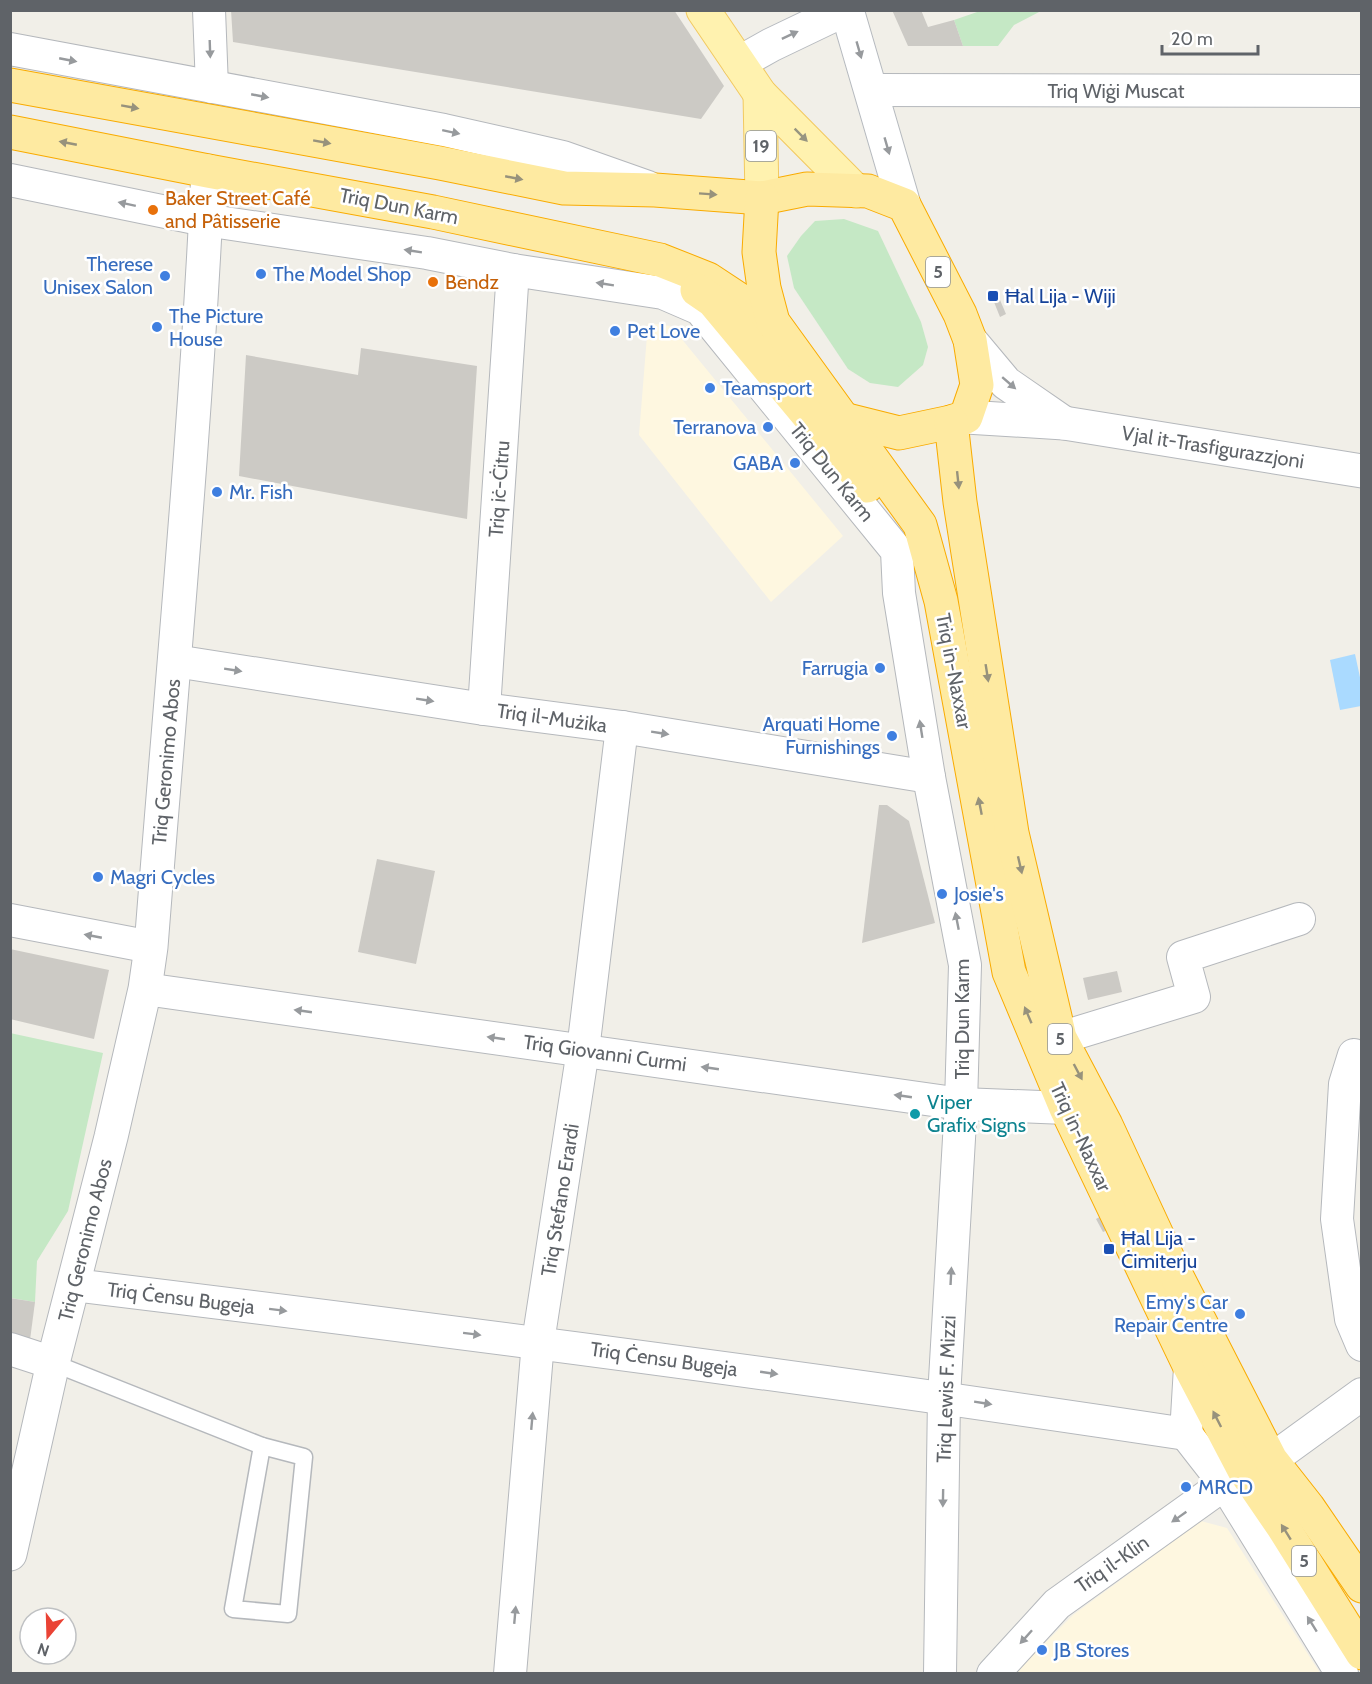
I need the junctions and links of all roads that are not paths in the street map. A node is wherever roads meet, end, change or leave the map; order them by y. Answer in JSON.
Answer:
{"nodes":[{"id":1,"x":209,"y":10,"type":"edge"},
{"id":2,"x":703,"y":10,"type":"edge"},
{"id":3,"x":846,"y":10,"type":"edge"},
{"id":4,"x":10,"y":49,"type":"edge"},
{"id":5,"x":738,"y":63,"type":"junction"},
{"id":6,"x":10,"y":85,"type":"edge"},
{"id":7,"x":212,"y":87,"type":"junction"},
{"id":8,"x":871,"y":90,"type":"junction"},
{"id":9,"x":1362,"y":91,"type":"edge"},
{"id":10,"x":760,"y":94,"type":"junction"},
{"id":11,"x":10,"y":132,"type":"edge"},
{"id":12,"x":207,"y":171,"type":"junction"},
{"id":13,"x":10,"y":180,"type":"edge"},
{"id":14,"x":655,"y":190,"type":"junction"},
{"id":15,"x":856,"y":190,"type":"junction"},
{"id":16,"x":762,"y":198,"type":"junction"},
{"id":17,"x":904,"y":205,"type":"junction"},
{"id":18,"x":205,"y":220,"type":"junction"},
{"id":19,"x":645,"y":256,"type":"junction"},
{"id":20,"x":513,"y":270,"type":"junction"},
{"id":21,"x":773,"y":322,"type":"junction"},
{"id":22,"x":970,"y":340,"type":"junction"},
{"id":23,"x":843,"y":419,"type":"junction"},
{"id":24,"x":958,"y":420,"type":"junction"},
{"id":25,"x":1064,"y":423,"type":"junction"},
{"id":26,"x":1362,"y":471,"type":"edge"},
{"id":27,"x":941,"y":601,"type":"junction"},
{"id":28,"x":175,"y":661,"type":"junction"},
{"id":29,"x":484,"y":709,"type":"junction"},
{"id":30,"x":622,"y":727,"type":"junction"},
{"id":31,"x":929,"y":777,"type":"junction"},
{"id":32,"x":1299,"y":919,"type":"dead end"},
{"id":33,"x":10,"y":920,"type":"edge"},
{"id":34,"x":151,"y":947,"type":"junction"},
{"id":35,"x":145,"y":989,"type":"junction"},
{"id":36,"x":1060,"y":1038,"type":"junction"},
{"id":37,"x":583,"y":1050,"type":"junction"},
{"id":38,"x":1354,"y":1055,"type":"dead end"},
{"id":39,"x":961,"y":1104,"type":"junction"},
{"id":40,"x":1066,"y":1108,"type":"junction"},
{"id":41,"x":74,"y":1285,"type":"junction"},
{"id":42,"x":538,"y":1342,"type":"junction"},
{"id":43,"x":1362,"y":1345,"type":"edge"},
{"id":44,"x":10,"y":1349,"type":"edge"},
{"id":45,"x":53,"y":1363,"type":"junction"},
{"id":46,"x":1190,"y":1367,"type":"junction"},
{"id":47,"x":1362,"y":1394,"type":"edge"},
{"id":48,"x":944,"y":1397,"type":"junction"},
{"id":49,"x":1186,"y":1434,"type":"junction"},
{"id":50,"x":262,"y":1446,"type":"junction"},
{"id":51,"x":1247,"y":1471,"type":"junction"},
{"id":52,"x":10,"y":1554,"type":"edge"},
{"id":53,"x":1362,"y":1586,"type":"edge"},
{"id":54,"x":1362,"y":1653,"type":"edge"},
{"id":55,"x":510,"y":1674,"type":"edge"},
{"id":56,"x":940,"y":1674,"type":"edge"},
{"id":57,"x":993,"y":1674,"type":"edge"},
{"id":58,"x":1342,"y":1674,"type":"edge"}],
"edges":[{"from":1,"to":7,"type":"street","one_way":true},
{"from":2,"to":5,"type":"main road"},
{"from":5,"to":3,"type":"street","one_way":true},
{"from":3,"to":8,"type":"street","one_way":true},
{"from":4,"to":7,"type":"street","one_way":true},
{"from":5,"to":10,"type":"main road"},
{"from":6,"to":14,"type":"highway","one_way":true},
{"from":7,"to":14,"type":"street","one_way":true},
{"from":8,"to":9,"type":"street","name":"Triq Wiġi Muscat"},
{"from":8,"to":17,"type":"street","one_way":true},
{"from":10,"to":15,"type":"main road","one_way":true},
{"from":10,"to":16,"type":"main road","name":"Triq in-Naxxar","number":"19"},
{"from":12,"to":11,"type":"highway","name":"Triq Dun Karm","one_way":true},
{"from":12,"to":18,"type":"street","name":"Triq Geronimo Abos"},
{"from":12,"to":19,"type":"highway","name":"Triq Dun Karm"},
{"from":18,"to":13,"type":"street","name":"Triq Dun Karm","one_way":true},
{"from":14,"to":16,"type":"highway","one_way":true},
{"from":15,"to":16,"type":"highway"},
{"from":15,"to":17,"type":"highway"},
{"from":16,"to":21,"type":"highway","name":"Triq in-Naxxar","number":"5"},
{"from":17,"to":22,"type":"highway","name":"Triq in-Naxxar","number":"5"},
{"from":20,"to":18,"type":"street","name":"Triq Dun Karm","one_way":true},
{"from":18,"to":28,"type":"street","name":"Triq Geronimo Abos"},
{"from":19,"to":21,"type":"highway","name":"Triq Dun Karm"},
{"from":19,"to":27,"type":"highway"},
{"from":20,"to":29,"type":"street","name":"Triq iċ-Ċitru"},
{"from":31,"to":20,"type":"street","name":"Triq Dun Karm","one_way":true},
{"from":21,"to":23,"type":"highway","name":"Triq in-Naxxar","number":"5"},
{"from":22,"to":24,"type":"highway","name":"Triq in-Naxxar","number":"5"},
{"from":22,"to":25,"type":"street","name":"Vjal it-Trasfigurazzjoni","one_way":true},
{"from":23,"to":24,"type":"highway"},
{"from":23,"to":27,"type":"highway","name":"Triq in-Naxxar","number":"5"},
{"from":24,"to":25,"type":"street","name":"Vjal it-Trasfigurazzjoni"},
{"from":24,"to":36,"type":"highway","name":"Triq in-Naxxar","number":"5","one_way":true},
{"from":25,"to":26,"type":"street","name":"Vjal it-Trasfigurazzjoni"},
{"from":40,"to":27,"type":"highway","name":"Triq in-Naxxar","number":"5","one_way":true},
{"from":28,"to":29,"type":"street","name":"Triq il-Mużika","one_way":true},
{"from":28,"to":34,"type":"street","name":"Triq Geronimo Abos"},
{"from":29,"to":30,"type":"street","name":"Triq il-Mużika"},
{"from":30,"to":31,"type":"street","name":"Triq il-Mużika","one_way":true},
{"from":30,"to":37,"type":"street","name":"Triq Stefano Erardi"},
{"from":39,"to":31,"type":"street","name":"Triq Dun Karm","one_way":true},
{"from":32,"to":36,"type":"street"},
{"from":34,"to":33,"type":"street","one_way":true},
{"from":34,"to":35,"type":"street","name":"Triq Geronimo Abos"},
{"from":37,"to":35,"type":"street","name":"Triq Giovanni Curmi","one_way":true},
{"from":35,"to":41,"type":"street","name":"Triq Geronimo Abos"},
{"from":36,"to":51,"type":"highway","name":"Triq in-Naxxar","number":"5","one_way":true},
{"from":39,"to":37,"type":"street","name":"Triq Giovanni Curmi","one_way":true},
{"from":37,"to":42,"type":"street","name":"Triq Stefano Erardi"},
{"from":38,"to":43,"type":"street"},
{"from":39,"to":40,"type":"street","name":"Triq Giovanni Curmi"},
{"from":48,"to":39,"type":"street","name":"Triq Lewis F. Mizzi","one_way":true},
{"from":40,"to":46,"type":"highway","name":"Triq in-Naxxar","number":"5"},
{"from":41,"to":42,"type":"street","name":"Triq Ċensu Bugeja","one_way":true},
{"from":41,"to":45,"type":"street","name":"Triq Geronimo Abos"},
{"from":42,"to":48,"type":"street","name":"Triq Ċensu Bugeja","one_way":true},
{"from":55,"to":42,"type":"street","name":"Triq Stefano Erardi","one_way":true},
{"from":44,"to":45,"type":"street"},
{"from":45,"to":50,"type":"lane"},
{"from":45,"to":52,"type":"street","name":"Triq Geronimo Abos"},
{"from":46,"to":49,"type":"street"},
{"from":51,"to":46,"type":"highway","name":"Triq in-Naxxar","number":"5","one_way":true},
{"from":47,"to":51,"type":"street","name":"Triq il-Klin"},
{"from":48,"to":49,"type":"street","name":"Triq Ċensu Bugeja","one_way":true},
{"from":48,"to":56,"type":"street","name":"Triq Lewis F. Mizzi","one_way":true},
{"from":49,"to":51,"type":"street","name":"Triq in-Naxxar"},
{"from":50,"to":50,"type":"lane"},
{"from":51,"to":53,"type":"highway","name":"Triq in-Naxxar","number":"5"},
{"from":54,"to":51,"type":"highway","name":"Triq in-Naxxar","number":"5","one_way":true},
{"from":51,"to":57,"type":"street","name":"Triq il-Klin","one_way":true},
{"from":58,"to":51,"type":"street","name":"Triq in-Naxxar","one_way":true}]}
